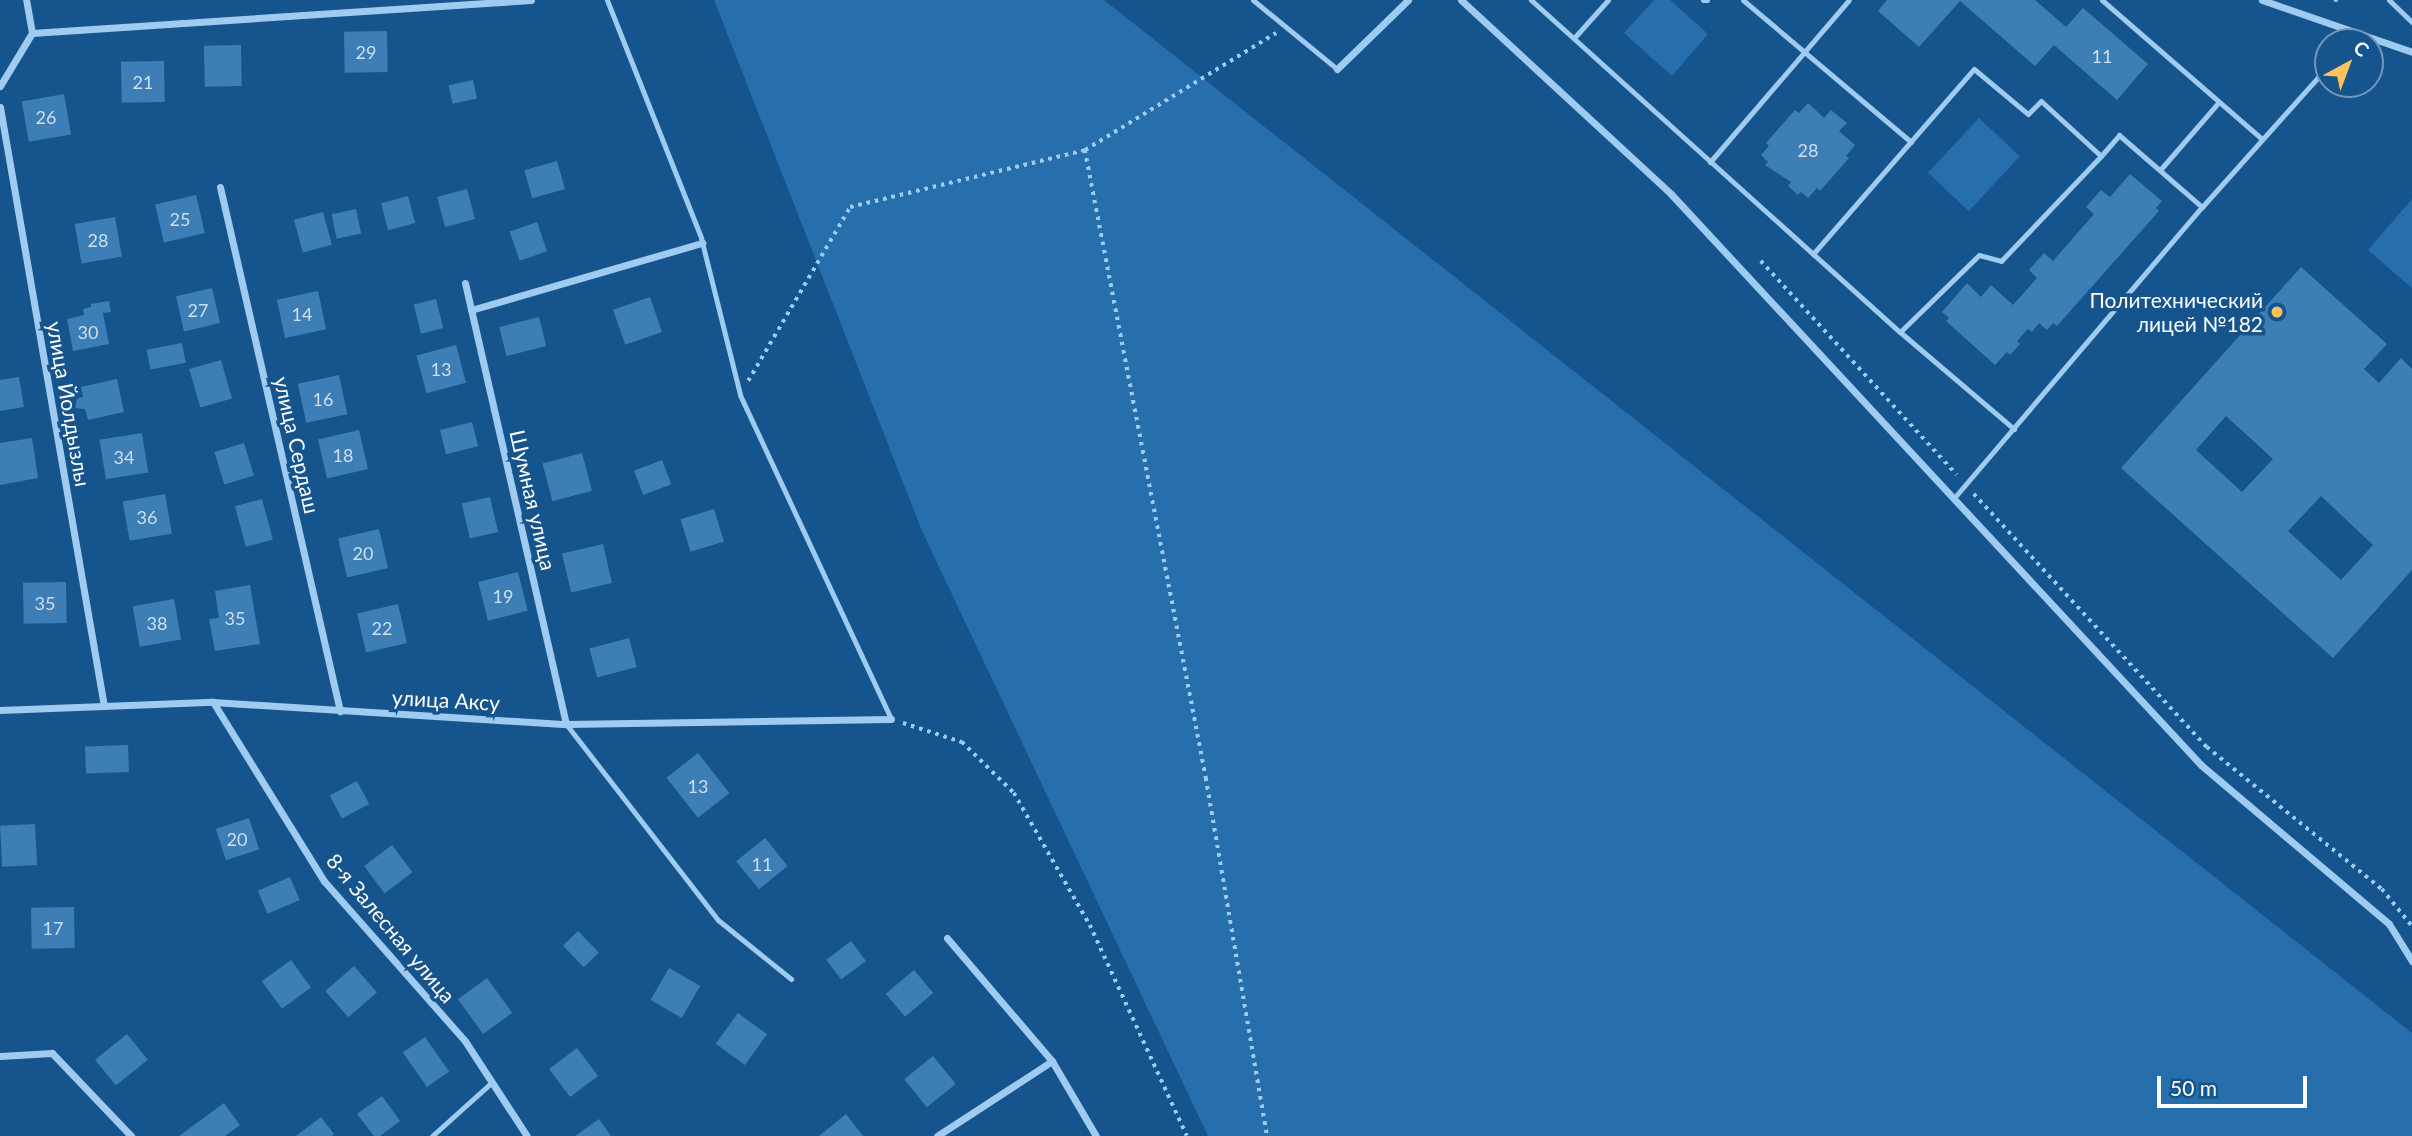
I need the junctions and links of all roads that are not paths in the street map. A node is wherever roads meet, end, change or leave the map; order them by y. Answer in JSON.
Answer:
{"nodes":[{"id":1,"x":26,"y":0,"type":"edge"},
{"id":2,"x":531,"y":0,"type":"edge"},
{"id":3,"x":607,"y":0,"type":"edge"},
{"id":4,"x":1252,"y":0,"type":"edge"},
{"id":5,"x":1408,"y":0,"type":"edge"},
{"id":6,"x":1461,"y":0,"type":"edge"},
{"id":7,"x":1531,"y":0,"type":"edge"},
{"id":8,"x":1608,"y":0,"type":"edge"},
{"id":9,"x":1743,"y":0,"type":"edge"},
{"id":10,"x":1849,"y":0,"type":"edge"},
{"id":11,"x":2102,"y":0,"type":"edge"},
{"id":12,"x":2262,"y":0,"type":"edge"},
{"id":13,"x":2389,"y":0,"type":"edge"},
{"id":14,"x":2412,"y":22,"type":"edge"},
{"id":15,"x":2339,"y":28,"type":"edge"},
{"id":16,"x":32,"y":33,"type":"junction"},
{"id":17,"x":1574,"y":38,"type":"junction"},
{"id":18,"x":2384,"y":42,"type":"edge"},
{"id":19,"x":2412,"y":51,"type":"edge"},
{"id":20,"x":1804,"y":52,"type":"junction"},
{"id":21,"x":1337,"y":69,"type":"joint"},
{"id":22,"x":2314,"y":81,"type":"edge"},
{"id":23,"x":0,"y":86,"type":"edge"},
{"id":24,"x":2219,"y":102,"type":"junction"},
{"id":25,"x":0,"y":107,"type":"edge"},
{"id":26,"x":2261,"y":138,"type":"junction"},
{"id":27,"x":1911,"y":142,"type":"junction"},
{"id":28,"x":2101,"y":156,"type":"junction"},
{"id":29,"x":1710,"y":162,"type":"junction"},
{"id":30,"x":2160,"y":170,"type":"junction"},
{"id":31,"x":220,"y":187,"type":"dead end"},
{"id":32,"x":2202,"y":207,"type":"junction"},
{"id":33,"x":702,"y":243,"type":"junction"},
{"id":34,"x":1813,"y":254,"type":"junction"},
{"id":35,"x":465,"y":283,"type":"dead end"},
{"id":36,"x":471,"y":310,"type":"junction"},
{"id":37,"x":1900,"y":332,"type":"junction"},
{"id":38,"x":2014,"y":429,"type":"junction"},
{"id":39,"x":1954,"y":498,"type":"junction"},
{"id":40,"x":213,"y":702,"type":"junction"},
{"id":41,"x":104,"y":706,"type":"junction"},
{"id":42,"x":0,"y":710,"type":"edge"},
{"id":43,"x":340,"y":711,"type":"junction"},
{"id":44,"x":891,"y":719,"type":"joint"},
{"id":45,"x":566,"y":724,"type":"junction"},
{"id":46,"x":947,"y":938,"type":"dead end"},
{"id":47,"x":2412,"y":961,"type":"edge"},
{"id":48,"x":791,"y":979,"type":"dead end"},
{"id":49,"x":0,"y":1056,"type":"edge"},
{"id":50,"x":1052,"y":1061,"type":"junction"},
{"id":51,"x":492,"y":1082,"type":"junction"},
{"id":52,"x":131,"y":1136,"type":"edge"},
{"id":53,"x":432,"y":1136,"type":"edge"},
{"id":54,"x":527,"y":1136,"type":"edge"},
{"id":55,"x":937,"y":1136,"type":"edge"},
{"id":56,"x":1096,"y":1136,"type":"edge"}],
"edges":[{"from":1,"to":16,"type":"street"},
{"from":2,"to":16,"type":"street"},
{"from":3,"to":33,"type":"lane"},
{"from":4,"to":21,"type":"lane"},
{"from":5,"to":21,"type":"street"},
{"from":6,"to":39,"type":"street"},
{"from":7,"to":17,"type":"lane"},
{"from":8,"to":17,"type":"lane"},
{"from":9,"to":20,"type":"lane"},
{"from":10,"to":20,"type":"lane"},
{"from":11,"to":24,"type":"lane"},
{"from":12,"to":15,"type":"street"},
{"from":13,"to":14,"type":"lane"},
{"from":16,"to":23,"type":"street"},
{"from":17,"to":29,"type":"lane"},
{"from":18,"to":19,"type":"street"},
{"from":20,"to":27,"type":"lane"},
{"from":20,"to":29,"type":"lane"},
{"from":22,"to":26,"type":"lane"},
{"from":24,"to":26,"type":"lane"},
{"from":24,"to":30,"type":"lane"},
{"from":25,"to":41,"type":"street","name":"улица Йолдызлы"},
{"from":26,"to":32,"type":"lane"},
{"from":27,"to":28,"type":"lane"},
{"from":27,"to":34,"type":"lane"},
{"from":28,"to":30,"type":"lane"},
{"from":28,"to":37,"type":"lane"},
{"from":29,"to":34,"type":"lane"},
{"from":30,"to":32,"type":"lane"},
{"from":31,"to":43,"type":"street","name":"улица Сердаш"},
{"from":32,"to":38,"type":"lane"},
{"from":33,"to":36,"type":"street"},
{"from":33,"to":44,"type":"lane"},
{"from":34,"to":37,"type":"lane"},
{"from":35,"to":36,"type":"street","name":"Шумная улица"},
{"from":36,"to":45,"type":"street","name":"Шумная улица"},
{"from":37,"to":38,"type":"lane"},
{"from":38,"to":39,"type":"lane"},
{"from":39,"to":47,"type":"street"},
{"from":40,"to":41,"type":"street","name":"улица Аксу"},
{"from":40,"to":43,"type":"street","name":"улица Аксу"},
{"from":40,"to":51,"type":"street","name":"8-я Залесная улица"},
{"from":41,"to":42,"type":"street","name":"улица Аксу"},
{"from":43,"to":45,"type":"street","name":"улица Аксу"},
{"from":44,"to":45,"type":"street","name":"улица Аксу"},
{"from":45,"to":48,"type":"lane"},
{"from":46,"to":50,"type":"street"},
{"from":49,"to":52,"type":"street"},
{"from":50,"to":55,"type":"street"},
{"from":50,"to":56,"type":"street"},
{"from":51,"to":53,"type":"lane"},
{"from":51,"to":54,"type":"street","name":"8-я Залесная улица"}]}
